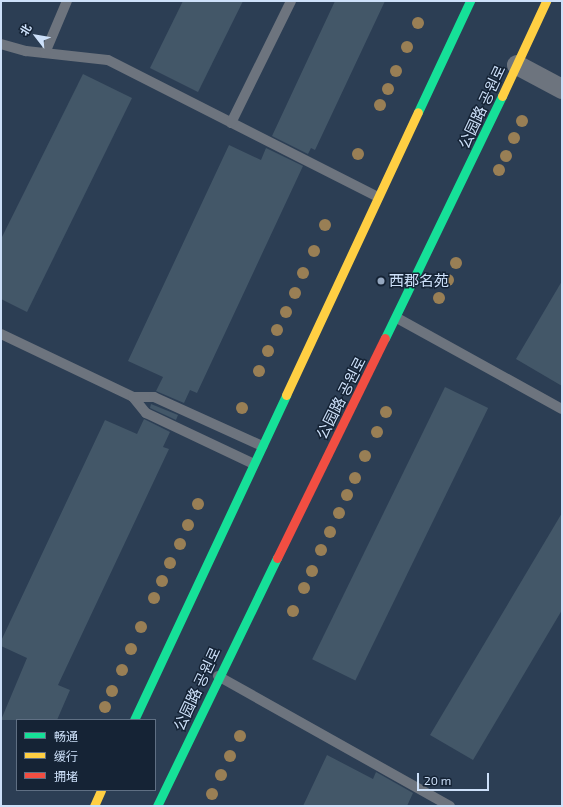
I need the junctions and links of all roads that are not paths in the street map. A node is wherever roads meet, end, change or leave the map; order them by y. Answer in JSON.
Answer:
{"nodes":[{"id":1,"x":67,"y":1,"type":"edge"},
{"id":2,"x":291,"y":1,"type":"edge"},
{"id":3,"x":470,"y":1,"type":"edge"},
{"id":4,"x":546,"y":1,"type":"edge"},
{"id":5,"x":1,"y":44,"type":"edge"},
{"id":6,"x":44,"y":53,"type":"junction"},
{"id":7,"x":517,"y":65,"type":"junction"},
{"id":8,"x":562,"y":89,"type":"edge"},
{"id":9,"x":231,"y":123,"type":"junction"},
{"id":10,"x":378,"y":197,"type":"junction"},
{"id":11,"x":397,"y":318,"type":"junction"},
{"id":12,"x":1,"y":334,"type":"edge"},
{"id":13,"x":133,"y":397,"type":"junction"},
{"id":14,"x":562,"y":409,"type":"edge"},
{"id":15,"x":262,"y":446,"type":"junction"},
{"id":16,"x":254,"y":464,"type":"junction"},
{"id":17,"x":218,"y":676,"type":"junction"},
{"id":18,"x":134,"y":719,"type":"edge"},
{"id":19,"x":101,"y":791,"type":"edge"},
{"id":20,"x":94,"y":806,"type":"edge"},
{"id":21,"x":157,"y":806,"type":"edge"},
{"id":22,"x":450,"y":806,"type":"edge"}],
"edges":[{"from":1,"to":6,"type":"lane"},
{"from":2,"to":9,"type":"lane"},
{"from":3,"to":10,"type":"main road"},
{"from":4,"to":7,"type":"main road","name":"公园路 공원로"},
{"from":5,"to":6,"type":"lane"},
{"from":6,"to":9,"type":"lane"},
{"from":7,"to":8,"type":"street"},
{"from":7,"to":11,"type":"main road","name":"公园路 공원로"},
{"from":9,"to":10,"type":"lane"},
{"from":10,"to":15,"type":"main road"},
{"from":11,"to":14,"type":"lane"},
{"from":11,"to":17,"type":"main road","name":"公园路 공원로"},
{"from":12,"to":13,"type":"lane"},
{"from":13,"to":15,"type":"lane"},
{"from":13,"to":16,"type":"lane"},
{"from":15,"to":16,"type":"main road"},
{"from":16,"to":18,"type":"main road"},
{"from":17,"to":21,"type":"main road","name":"公园路 공원로"},
{"from":17,"to":22,"type":"lane"},
{"from":19,"to":20,"type":"main road"}]}
